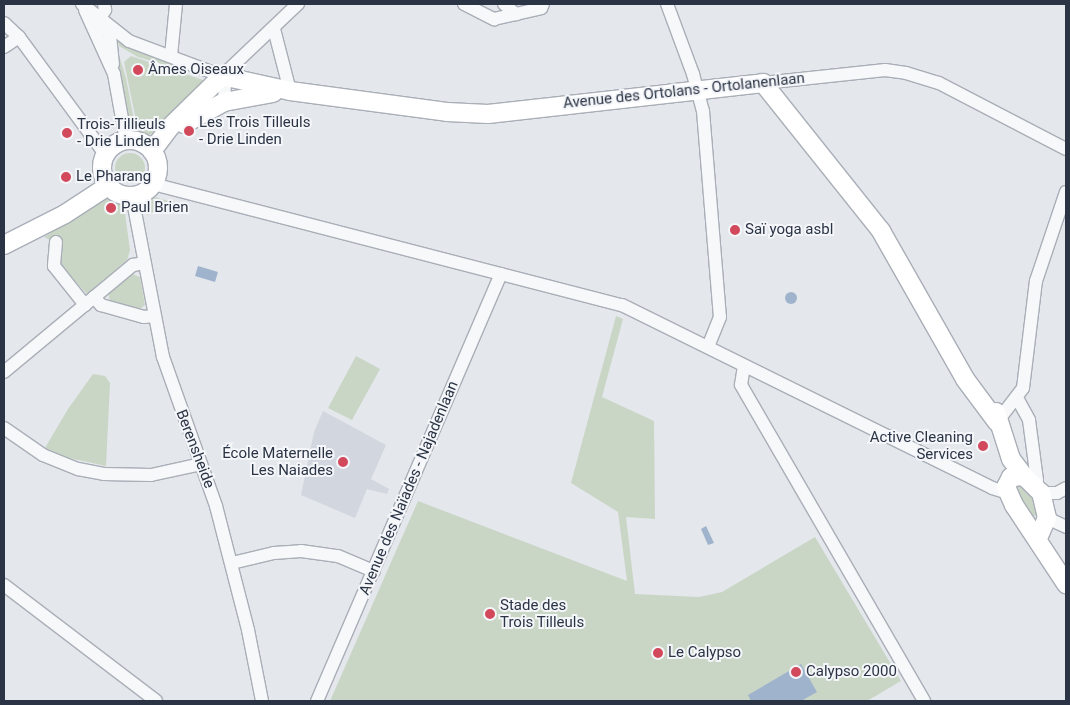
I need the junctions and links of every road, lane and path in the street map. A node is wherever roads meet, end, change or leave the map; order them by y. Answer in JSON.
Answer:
{"nodes":[{"id":1,"x":81,"y":4,"type":"edge"},
{"id":2,"x":104,"y":4,"type":"edge"},
{"id":3,"x":176,"y":4,"type":"edge"},
{"id":4,"x":298,"y":4,"type":"edge"},
{"id":5,"x":464,"y":4,"type":"edge"},
{"id":6,"x":504,"y":4,"type":"edge"},
{"id":7,"x":543,"y":4,"type":"edge"},
{"id":8,"x":666,"y":4,"type":"edge"},
{"id":9,"x":516,"y":14,"type":"junction"},
{"id":10,"x":96,"y":22,"type":"junction"},
{"id":11,"x":4,"y":23,"type":"edge"},
{"id":12,"x":274,"y":29,"type":"junction"},
{"id":13,"x":19,"y":37,"type":"junction"},
{"id":14,"x":4,"y":47,"type":"edge"},
{"id":15,"x":171,"y":56,"type":"junction"},
{"id":16,"x":222,"y":76,"type":"junction"},
{"id":17,"x":763,"y":83,"type":"junction"},
{"id":18,"x":209,"y":88,"type":"junction"},
{"id":19,"x":288,"y":90,"type":"junction"},
{"id":20,"x":698,"y":90,"type":"junction"},
{"id":21,"x":219,"y":103,"type":"junction"},
{"id":22,"x":126,"y":140,"type":"junction"},
{"id":23,"x":158,"y":145,"type":"junction"},
{"id":24,"x":1066,"y":149,"type":"edge"},
{"id":25,"x":105,"y":154,"type":"junction"},
{"id":26,"x":153,"y":184,"type":"junction"},
{"id":27,"x":108,"y":186,"type":"junction"},
{"id":28,"x":1066,"y":192,"type":"edge"},
{"id":29,"x":132,"y":196,"type":"junction"},
{"id":30,"x":56,"y":242,"type":"dead end"},
{"id":31,"x":4,"y":245,"type":"edge"},
{"id":32,"x":144,"y":263,"type":"junction"},
{"id":33,"x":501,"y":274,"type":"junction"},
{"id":34,"x":89,"y":301,"type":"junction"},
{"id":35,"x":154,"y":316,"type":"junction"},
{"id":36,"x":708,"y":348,"type":"junction"},
{"id":37,"x":744,"y":366,"type":"junction"},
{"id":38,"x":4,"y":372,"type":"edge"},
{"id":39,"x":1015,"y":400,"type":"junction"},
{"id":40,"x":994,"y":414,"type":"junction"},
{"id":41,"x":4,"y":428,"type":"edge"},
{"id":42,"x":201,"y":464,"type":"junction"},
{"id":43,"x":1021,"y":485,"type":"junction"},
{"id":44,"x":1066,"y":488,"type":"edge"},
{"id":45,"x":1047,"y":518,"type":"junction"},
{"id":46,"x":1025,"y":522,"type":"junction"},
{"id":47,"x":1066,"y":527,"type":"edge"},
{"id":48,"x":1038,"y":538,"type":"junction"},
{"id":49,"x":232,"y":564,"type":"junction"},
{"id":50,"x":374,"y":571,"type":"junction"},
{"id":51,"x":1066,"y":584,"type":"edge"},
{"id":52,"x":4,"y":585,"type":"edge"},
{"id":53,"x":156,"y":701,"type":"edge"},
{"id":54,"x":262,"y":701,"type":"edge"},
{"id":55,"x":317,"y":701,"type":"edge"},
{"id":56,"x":924,"y":701,"type":"edge"}],
"edges":[{"from":1,"to":10,"type":"street"},
{"from":2,"to":10,"type":"street"},
{"from":3,"to":15,"type":"street"},
{"from":4,"to":12,"type":"street"},
{"from":5,"to":9,"type":"street"},
{"from":6,"to":9,"type":"street"},
{"from":7,"to":9,"type":"street"},
{"from":8,"to":20,"type":"street"},
{"from":10,"to":15,"type":"street"},
{"from":10,"to":22,"type":"street"},
{"from":11,"to":13,"type":"street"},
{"from":12,"to":16,"type":"street"},
{"from":12,"to":19,"type":"street"},
{"from":13,"to":14,"type":"street"},
{"from":13,"to":25,"type":"street"},
{"from":15,"to":16,"type":"street"},
{"from":16,"to":18,"type":"street"},
{"from":16,"to":19,"type":"street","name":"Avenue des Ortolans - Ortolanenlaan"},
{"from":16,"to":21,"type":"street"},
{"from":17,"to":20,"type":"street","name":"Avenue des Ortolans - Ortolanenlaan"},
{"from":17,"to":24,"type":"street","name":"Avenue des Ortolans - Ortolanenlaan"},
{"from":17,"to":40,"type":"street"},
{"from":18,"to":21,"type":"street"},
{"from":18,"to":23,"type":"street"},
{"from":19,"to":20,"type":"street","name":"Avenue des Ortolans - Ortolanenlaan"},
{"from":19,"to":21,"type":"street","name":"Avenue des Ortolans - Ortolanenlaan"},
{"from":20,"to":36,"type":"street"},
{"from":21,"to":23,"type":"street","name":"Avenue des Ortolans - Ortolanenlaan"},
{"from":22,"to":23,"type":"street"},
{"from":22,"to":25,"type":"street"},
{"from":23,"to":26,"type":"street"},
{"from":25,"to":27,"type":"street"},
{"from":26,"to":29,"type":"street"},
{"from":26,"to":33,"type":"street"},
{"from":27,"to":29,"type":"street"},
{"from":27,"to":31,"type":"street"},
{"from":28,"to":39,"type":"street"},
{"from":29,"to":32,"type":"street","name":"Berensheide"},
{"from":30,"to":34,"type":"street"},
{"from":32,"to":34,"type":"street"},
{"from":32,"to":35,"type":"street","name":"Berensheide"},
{"from":33,"to":36,"type":"street"},
{"from":33,"to":50,"type":"street","name":"Avenue des Naïades - Najadenlaan"},
{"from":34,"to":35,"type":"street"},
{"from":34,"to":38,"type":"street"},
{"from":35,"to":42,"type":"street","name":"Berensheide"},
{"from":36,"to":37,"type":"street"},
{"from":37,"to":43,"type":"street"},
{"from":37,"to":56,"type":"street"},
{"from":39,"to":40,"type":"street"},
{"from":39,"to":43,"type":"street"},
{"from":40,"to":43,"type":"street"},
{"from":41,"to":42,"type":"street"},
{"from":42,"to":49,"type":"street","name":"Berensheide"},
{"from":43,"to":44,"type":"street"},
{"from":43,"to":45,"type":"street"},
{"from":43,"to":46,"type":"street"},
{"from":45,"to":46,"type":"street"},
{"from":45,"to":47,"type":"street"},
{"from":45,"to":48,"type":"street"},
{"from":46,"to":48,"type":"street"},
{"from":48,"to":51,"type":"street"},
{"from":49,"to":50,"type":"street"},
{"from":49,"to":54,"type":"street","name":"Berensheide"},
{"from":50,"to":55,"type":"street","name":"Avenue des Naïades - Najadenlaan"},
{"from":52,"to":53,"type":"street"}]}
